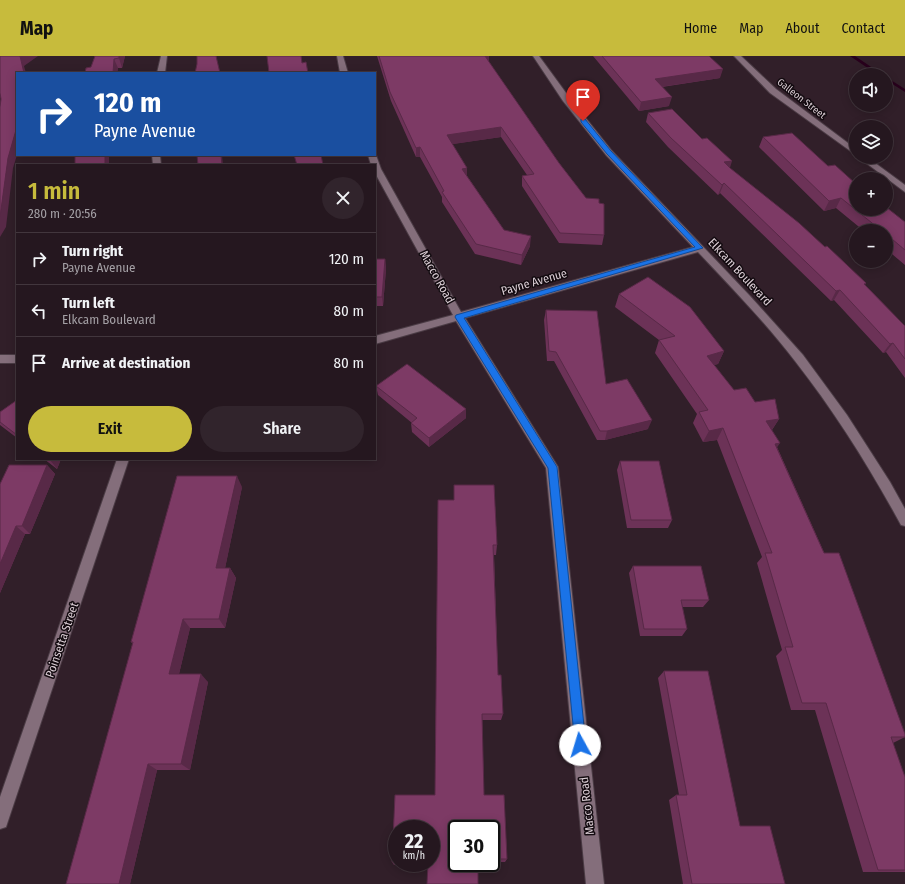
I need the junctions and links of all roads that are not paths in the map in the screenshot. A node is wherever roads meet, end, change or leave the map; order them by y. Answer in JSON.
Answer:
{"nodes":[{"id":1,"x":164,"y":56,"type":"edge"},
{"id":2,"x":340,"y":56,"type":"edge"},
{"id":3,"x":536,"y":56,"type":"edge"},
{"id":4,"x":737,"y":56,"type":"edge"},
{"id":5,"x":161,"y":72,"type":"edge"},
{"id":6,"x":344,"y":72,"type":"edge"},
{"id":7,"x":849,"y":148,"type":"edge"},
{"id":8,"x":871,"y":164,"type":"edge"},
{"id":9,"x":376,"y":166,"type":"edge"},
{"id":10,"x":905,"y":190,"type":"edge"},
{"id":11,"x":700,"y":248,"type":"junction"},
{"id":12,"x":459,"y":317,"type":"junction"},
{"id":13,"x":376,"y":340,"type":"edge"},
{"id":14,"x":0,"y":359,"type":"edge"},
{"id":15,"x":16,"y":359,"type":"edge"},
{"id":16,"x":123,"y":460,"type":"edge"},
{"id":17,"x":905,"y":521,"type":"edge"},
{"id":18,"x":0,"y":821,"type":"edge"},
{"id":19,"x":594,"y":884,"type":"edge"}],
"edges":[{"from":1,"to":5,"type":"street"},
{"from":2,"to":6,"type":"street"},
{"from":3,"to":11,"type":"street","name":"Elkcam Boulevard"},
{"from":4,"to":7,"type":"street","name":"Galleon Street"},
{"from":8,"to":10,"type":"street"},
{"from":9,"to":12,"type":"street","name":"Macco Road"},
{"from":11,"to":12,"type":"street","name":"Payne Avenue"},
{"from":11,"to":17,"type":"street","name":"Elkcam Boulevard"},
{"from":12,"to":13,"type":"street","name":"Payne Avenue"},
{"from":12,"to":19,"type":"street","name":"Macco Road"},
{"from":14,"to":15,"type":"street"},
{"from":16,"to":18,"type":"street","name":"Poinsetta Street"}]}
